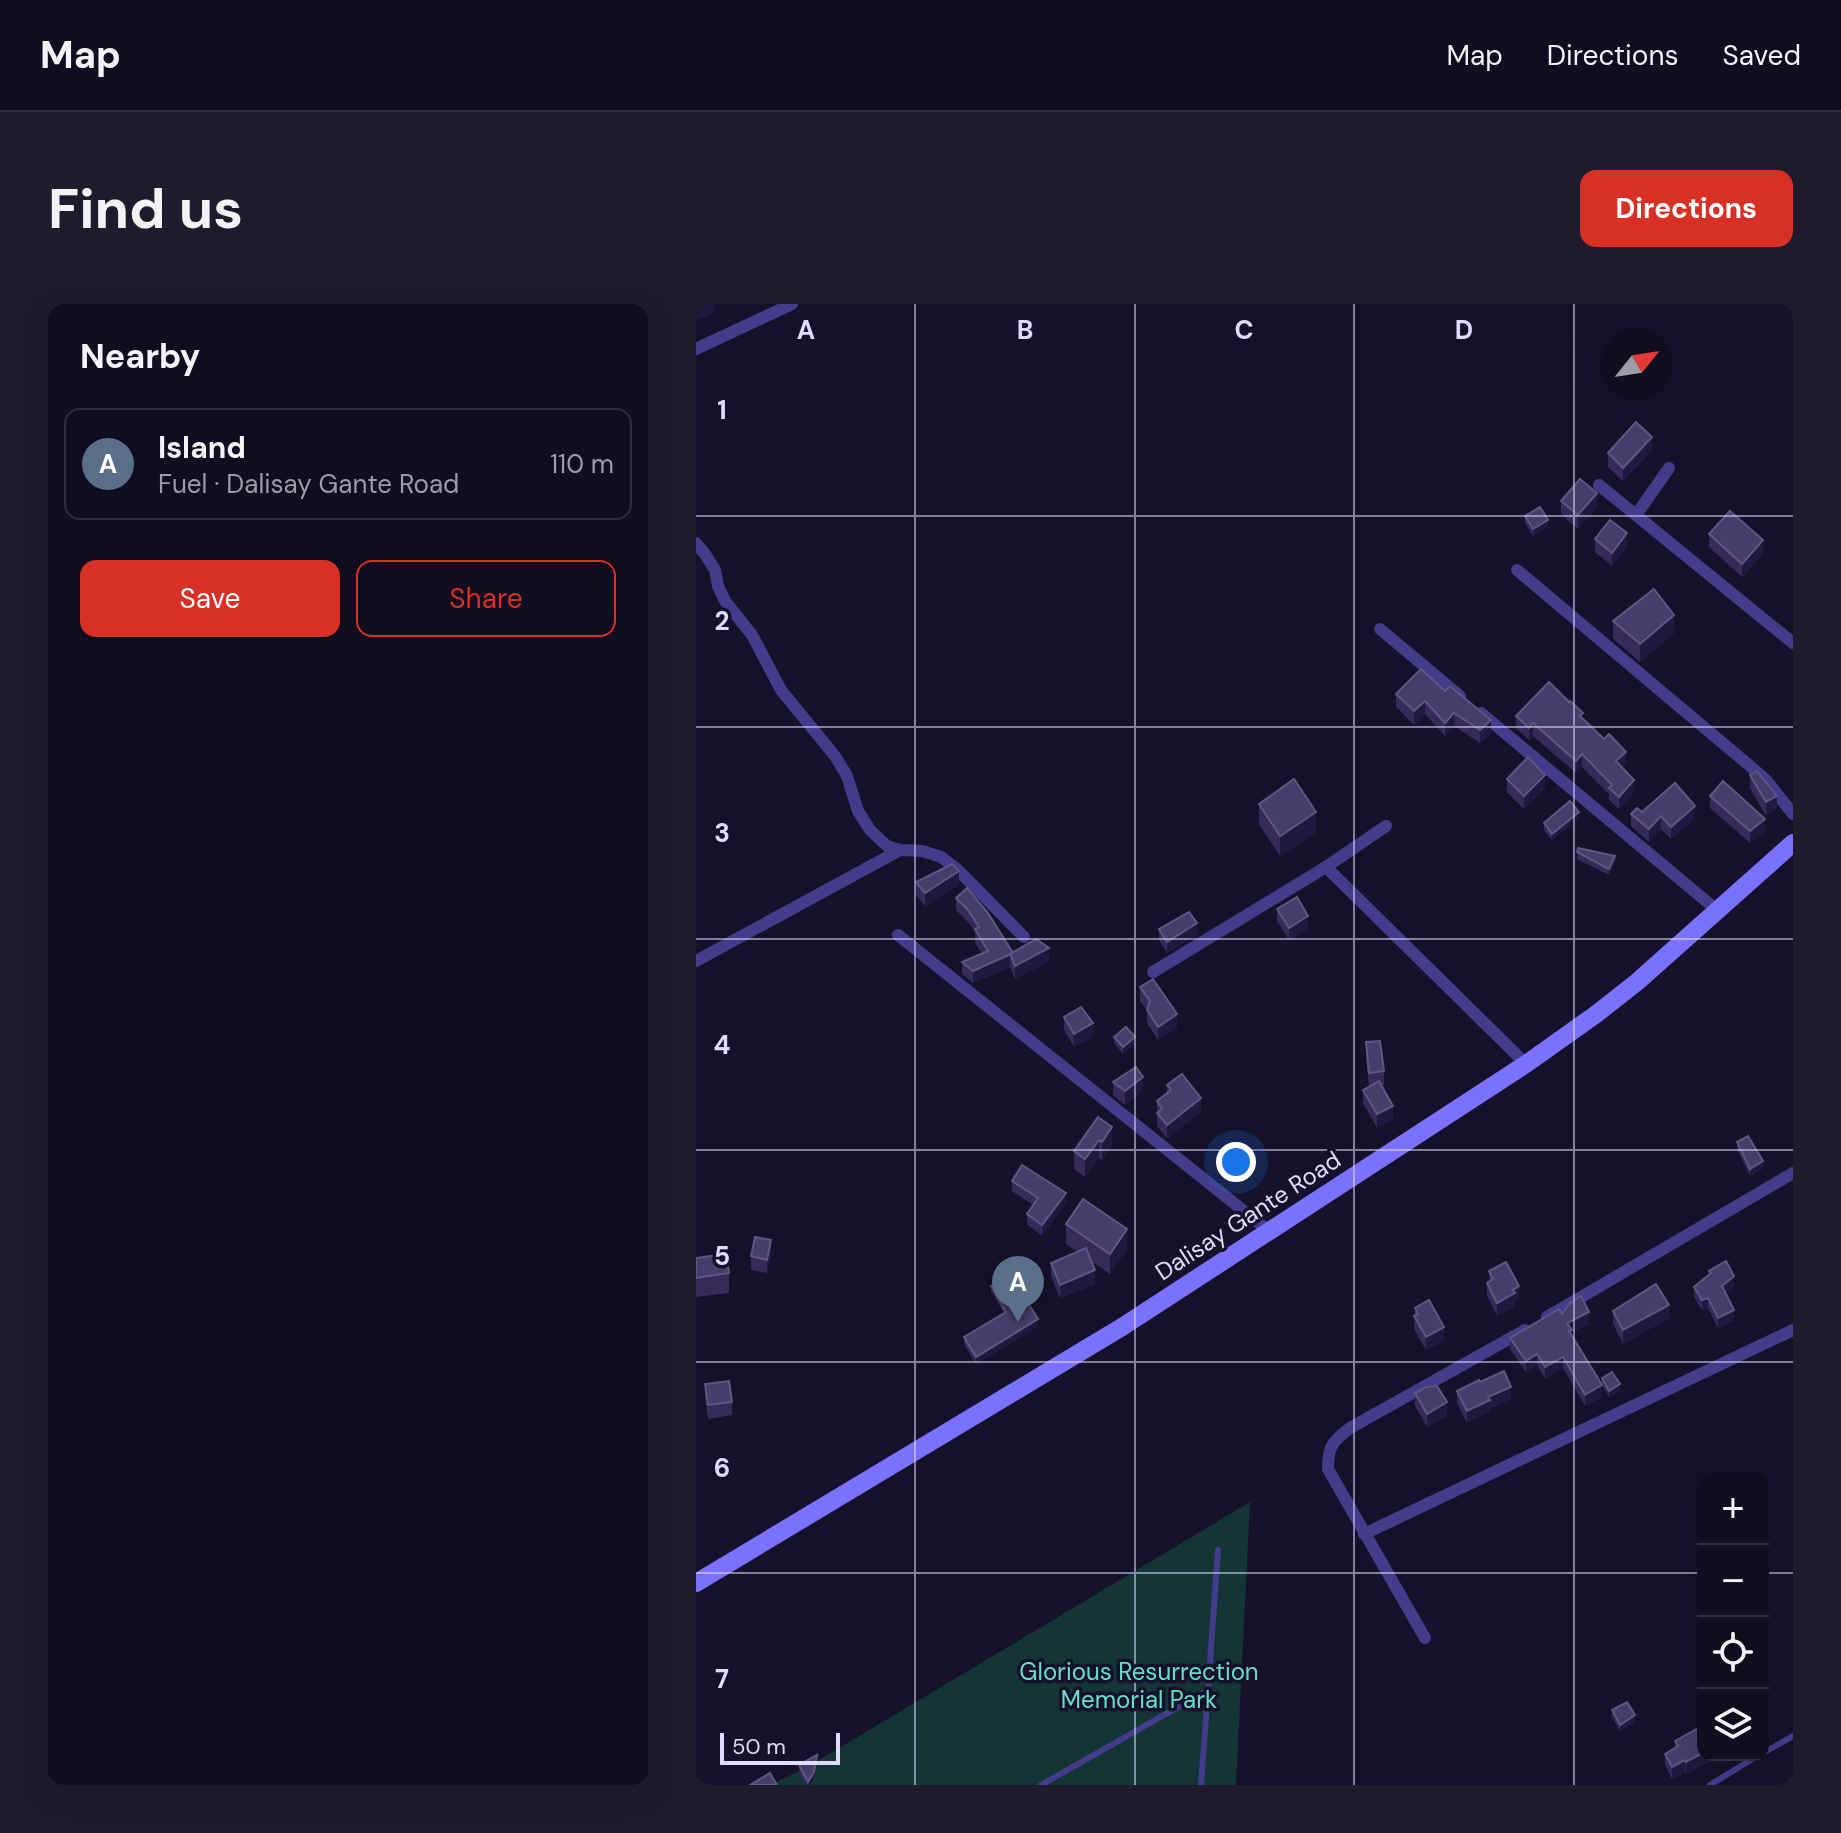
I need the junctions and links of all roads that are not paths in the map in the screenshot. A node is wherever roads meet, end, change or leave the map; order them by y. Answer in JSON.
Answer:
{"nodes":[{"id":1,"x":792,"y":304,"type":"edge"},
{"id":2,"x":696,"y":349,"type":"edge"},
{"id":3,"x":1669,"y":468,"type":"dead end"},
{"id":4,"x":1599,"y":485,"type":"dead end"},
{"id":5,"x":1636,"y":515,"type":"junction"},
{"id":6,"x":696,"y":543,"type":"edge"},
{"id":7,"x":1517,"y":570,"type":"dead end"},
{"id":8,"x":1380,"y":629,"type":"dead end"},
{"id":9,"x":1793,"y":643,"type":"edge"},
{"id":10,"x":1464,"y":700,"type":"edge"},
{"id":11,"x":1477,"y":710,"type":"edge"},
{"id":12,"x":1793,"y":814,"type":"edge"},
{"id":13,"x":1386,"y":826,"type":"dead end"},
{"id":14,"x":1793,"y":843,"type":"edge"},
{"id":15,"x":900,"y":850,"type":"junction"},
{"id":16,"x":1326,"y":867,"type":"junction"},
{"id":17,"x":1718,"y":911,"type":"junction"},
{"id":18,"x":898,"y":935,"type":"dead end"},
{"id":19,"x":1024,"y":937,"type":"dead end"},
{"id":20,"x":696,"y":961,"type":"edge"},
{"id":21,"x":1153,"y":972,"type":"dead end"},
{"id":22,"x":1526,"y":1064,"type":"junction"},
{"id":23,"x":1793,"y":1173,"type":"edge"},
{"id":24,"x":1269,"y":1231,"type":"junction"},
{"id":25,"x":1793,"y":1330,"type":"edge"},
{"id":26,"x":1364,"y":1534,"type":"junction"},
{"id":27,"x":1218,"y":1550,"type":"dead end"},
{"id":28,"x":696,"y":1583,"type":"edge"},
{"id":29,"x":1425,"y":1638,"type":"dead end"},
{"id":30,"x":1208,"y":1690,"type":"junction"},
{"id":31,"x":1793,"y":1736,"type":"edge"},
{"id":32,"x":1769,"y":1750,"type":"edge"},
{"id":33,"x":1749,"y":1761,"type":"edge"},
{"id":34,"x":1052,"y":1782,"type":"edge"},
{"id":35,"x":1041,"y":1785,"type":"edge"},
{"id":36,"x":1201,"y":1785,"type":"edge"},
{"id":37,"x":1710,"y":1785,"type":"edge"}],
"edges":[{"from":1,"to":2,"type":"street"},
{"from":3,"to":5,"type":"street"},
{"from":4,"to":5,"type":"street"},
{"from":5,"to":9,"type":"street"},
{"from":6,"to":15,"type":"street"},
{"from":7,"to":12,"type":"street"},
{"from":8,"to":10,"type":"street"},
{"from":11,"to":17,"type":"street"},
{"from":13,"to":16,"type":"street"},
{"from":14,"to":17,"type":"main road","name":"Dalisay Gante Road"},
{"from":15,"to":19,"type":"street"},
{"from":15,"to":20,"type":"street"},
{"from":16,"to":21,"type":"street"},
{"from":16,"to":22,"type":"street"},
{"from":17,"to":22,"type":"main road","name":"Dalisay Gante Road"},
{"from":18,"to":24,"type":"street"},
{"from":22,"to":24,"type":"main road","name":"Dalisay Gante Road"},
{"from":23,"to":26,"type":"street"},
{"from":24,"to":28,"type":"main road","name":"Dalisay Gante Road"},
{"from":25,"to":26,"type":"street"},
{"from":26,"to":29,"type":"street"},
{"from":27,"to":30,"type":"lane"},
{"from":30,"to":34,"type":"lane"},
{"from":30,"to":36,"type":"lane"},
{"from":31,"to":32,"type":"lane"},
{"from":33,"to":37,"type":"lane"},
{"from":34,"to":35,"type":"lane"}]}
